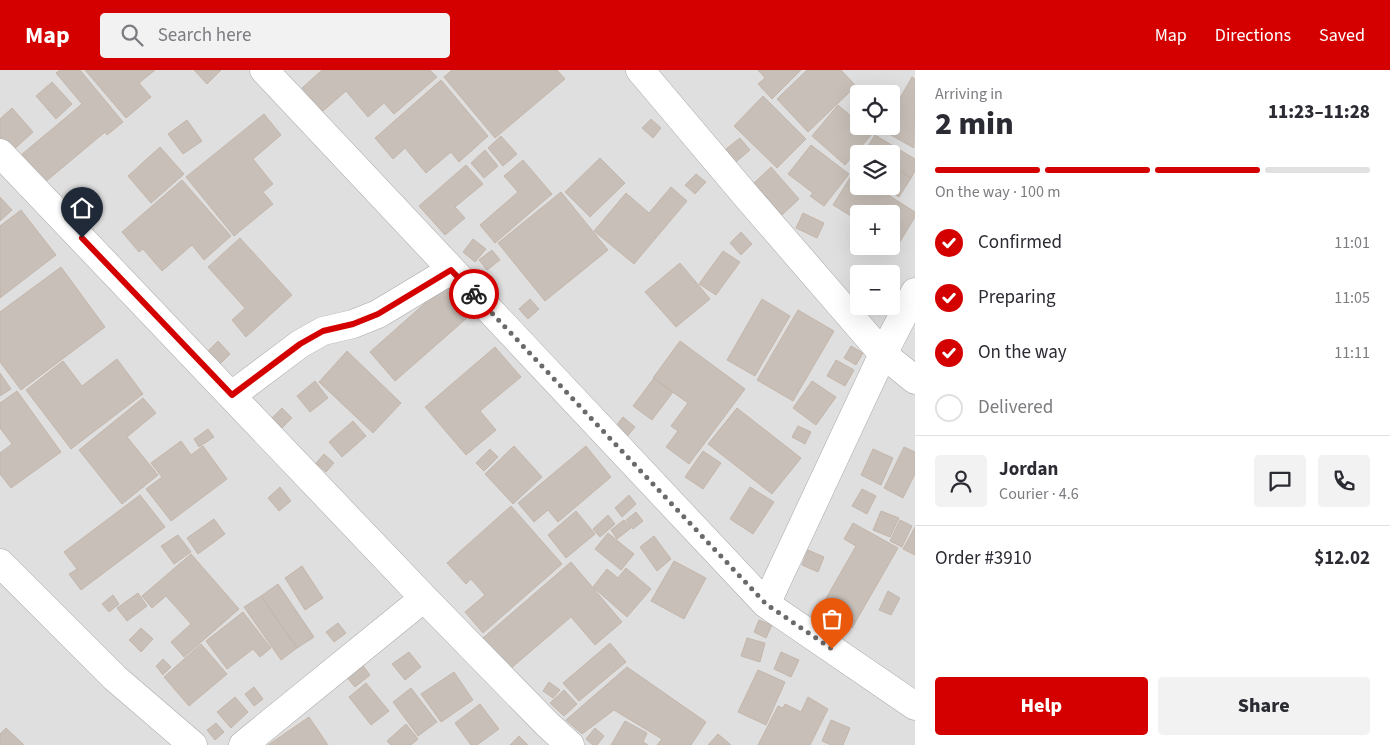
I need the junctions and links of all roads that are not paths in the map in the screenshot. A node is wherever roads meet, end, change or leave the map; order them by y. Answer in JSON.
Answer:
{"nodes":[{"id":1,"x":264,"y":70,"type":"edge"},
{"id":2,"x":640,"y":70,"type":"edge"},
{"id":3,"x":0,"y":153,"type":"edge"},
{"id":4,"x":451,"y":270,"type":"junction"},
{"id":5,"x":915,"y":292,"type":"edge"},
{"id":6,"x":883,"y":354,"type":"junction"},
{"id":7,"x":915,"y":380,"type":"edge"},
{"id":8,"x":232,"y":395,"type":"junction"},
{"id":9,"x":0,"y":563,"type":"edge"},
{"id":10,"x":424,"y":598,"type":"junction"},
{"id":11,"x":766,"y":604,"type":"junction"},
{"id":12,"x":915,"y":706,"type":"edge"},
{"id":13,"x":193,"y":745,"type":"edge"},
{"id":14,"x":243,"y":745,"type":"edge"},
{"id":15,"x":570,"y":745,"type":"edge"}],
"edges":[{"from":1,"to":4,"type":"street"},
{"from":2,"to":6,"type":"street"},
{"from":3,"to":8,"type":"street"},
{"from":4,"to":8,"type":"street"},
{"from":4,"to":11,"type":"street"},
{"from":5,"to":6,"type":"street"},
{"from":6,"to":7,"type":"street"},
{"from":6,"to":11,"type":"street"},
{"from":8,"to":10,"type":"street"},
{"from":9,"to":13,"type":"street"},
{"from":10,"to":14,"type":"street"},
{"from":10,"to":15,"type":"street"},
{"from":11,"to":12,"type":"street"}]}
